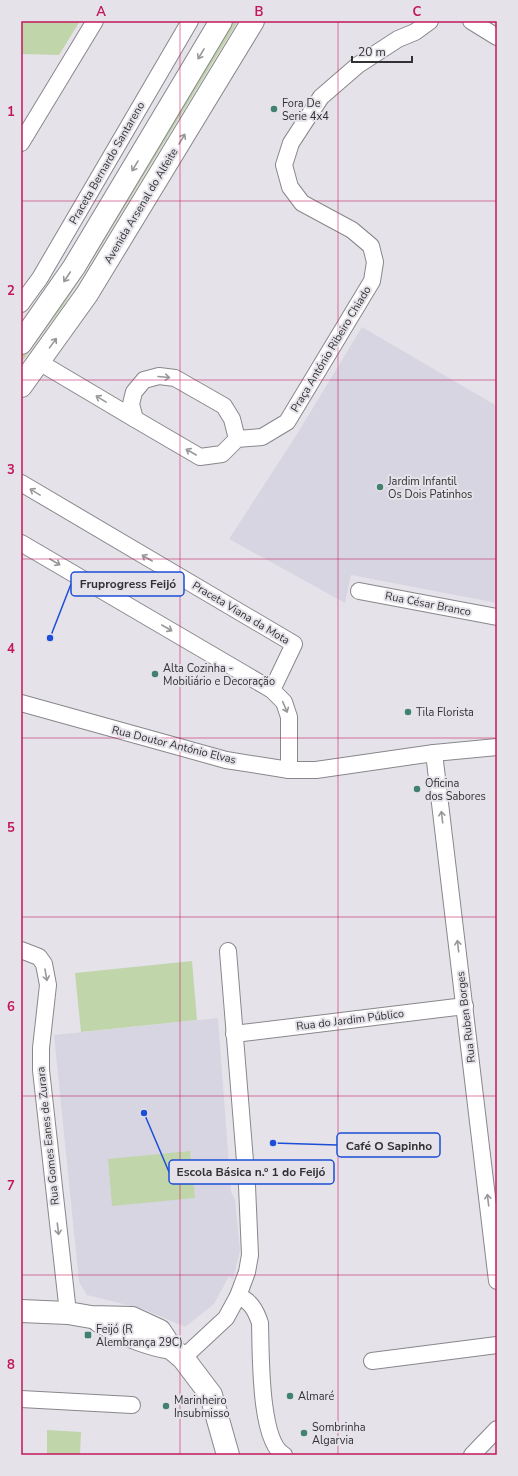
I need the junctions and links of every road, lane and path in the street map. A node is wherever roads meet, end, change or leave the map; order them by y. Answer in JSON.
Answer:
{"nodes":[{"id":1,"x":94,"y":21,"type":"edge"},
{"id":2,"x":190,"y":21,"type":"edge"},
{"id":3,"x":221,"y":21,"type":"edge"},
{"id":4,"x":253,"y":21,"type":"edge"},
{"id":5,"x":430,"y":21,"type":"edge"},
{"id":6,"x":471,"y":21,"type":"edge"},
{"id":7,"x":497,"y":37,"type":"edge"},
{"id":8,"x":21,"y":143,"type":"edge"},
{"id":9,"x":21,"y":304,"type":"edge"},
{"id":10,"x":21,"y":343,"type":"edge"},
{"id":11,"x":39,"y":362,"type":"junction"},
{"id":12,"x":21,"y":386,"type":"edge"},
{"id":13,"x":134,"y":419,"type":"junction"},
{"id":14,"x":237,"y":439,"type":"junction"},
{"id":15,"x":21,"y":483,"type":"edge"},
{"id":16,"x":21,"y":543,"type":"edge"},
{"id":17,"x":359,"y":591,"type":"dead end"},
{"id":18,"x":497,"y":617,"type":"edge"},
{"id":19,"x":272,"y":690,"type":"junction"},
{"id":20,"x":21,"y":703,"type":"edge"},
{"id":21,"x":497,"y":747,"type":"edge"},
{"id":22,"x":434,"y":753,"type":"junction"},
{"id":23,"x":289,"y":770,"type":"junction"},
{"id":24,"x":21,"y":950,"type":"edge"},
{"id":25,"x":228,"y":951,"type":"dead end"},
{"id":26,"x":465,"y":1006,"type":"junction"},
{"id":27,"x":234,"y":1034,"type":"junction"},
{"id":28,"x":497,"y":1281,"type":"edge"},
{"id":29,"x":238,"y":1296,"type":"junction"},
{"id":30,"x":21,"y":1311,"type":"edge"},
{"id":31,"x":68,"y":1313,"type":"junction"},
{"id":32,"x":497,"y":1345,"type":"edge"},
{"id":33,"x":177,"y":1353,"type":"junction"},
{"id":34,"x":372,"y":1361,"type":"dead end"},
{"id":35,"x":21,"y":1399,"type":"edge"},
{"id":36,"x":132,"y":1405,"type":"dead end"},
{"id":37,"x":497,"y":1429,"type":"edge"},
{"id":38,"x":228,"y":1455,"type":"edge"},
{"id":39,"x":284,"y":1455,"type":"edge"},
{"id":40,"x":472,"y":1455,"type":"edge"}],
"edges":[{"from":1,"to":8,"type":"street"},
{"from":2,"to":9,"type":"street","name":"Praceta Bernardo Santareno"},
{"from":3,"to":10,"type":"main road","one_way":true},
{"from":11,"to":4,"type":"main road","name":"Avenida Arsenal do Alfeite","one_way":true},
{"from":5,"to":14,"type":"street","name":"Praça António Ribeiro Chiado"},
{"from":6,"to":7,"type":"street"},
{"from":11,"to":12,"type":"main road","name":"Avenida Arsenal do Alfeite"},
{"from":13,"to":11,"type":"street","one_way":true},
{"from":14,"to":13,"type":"street","one_way":true},
{"from":13,"to":14,"type":"street","one_way":true},
{"from":19,"to":15,"type":"street","name":"Praceta Viana da Mota","one_way":true},
{"from":16,"to":19,"type":"street","one_way":true},
{"from":17,"to":18,"type":"street","name":"Rua César Branco"},
{"from":19,"to":23,"type":"street","one_way":true},
{"from":20,"to":23,"type":"street","name":"Rua Doutor António Elvas"},
{"from":21,"to":22,"type":"street","name":"Rua Doutor António Elvas"},
{"from":22,"to":23,"type":"street","name":"Rua Doutor António Elvas"},
{"from":26,"to":22,"type":"street","name":"Rua Ruben Borges","one_way":true},
{"from":24,"to":31,"type":"street","name":"Rua Gomes Eanes de Zurara","one_way":true},
{"from":25,"to":27,"type":"street"},
{"from":26,"to":27,"type":"street","name":"Rua do Jardim Público"},
{"from":28,"to":26,"type":"street","name":"Rua Ruben Borges","one_way":true},
{"from":27,"to":29,"type":"street"},
{"from":29,"to":33,"type":"street"},
{"from":29,"to":39,"type":"street"},
{"from":30,"to":31,"type":"main road"},
{"from":31,"to":33,"type":"main road"},
{"from":32,"to":34,"type":"street"},
{"from":33,"to":38,"type":"main road"},
{"from":35,"to":36,"type":"street"},
{"from":37,"to":40,"type":"street"}]}
